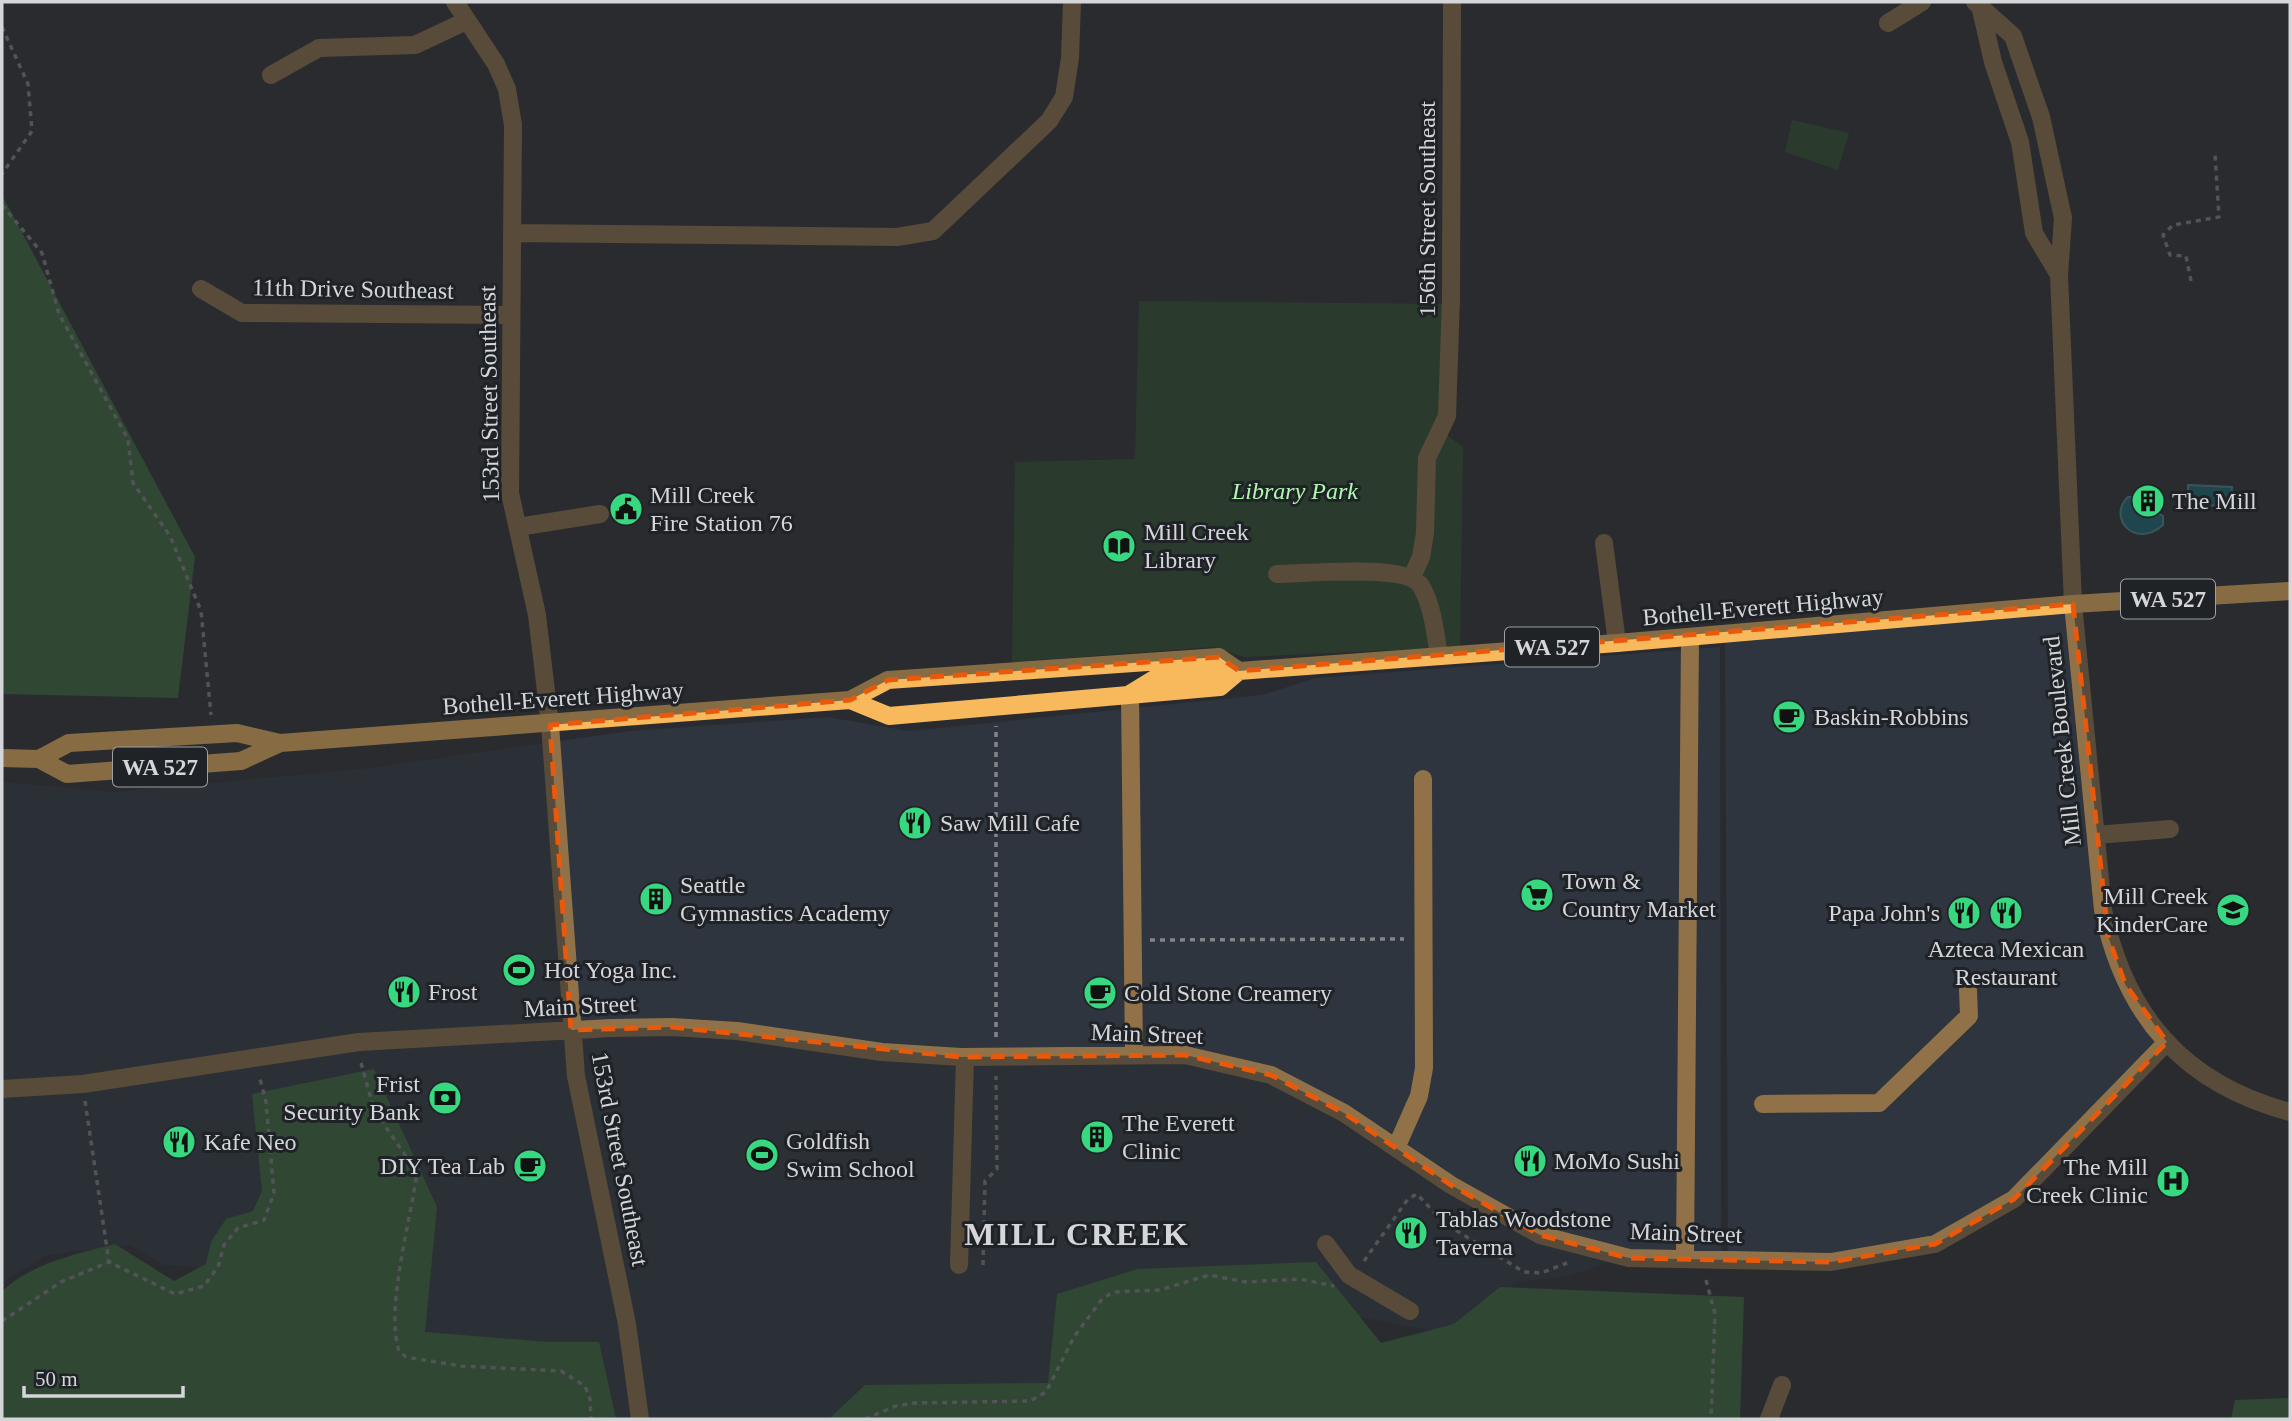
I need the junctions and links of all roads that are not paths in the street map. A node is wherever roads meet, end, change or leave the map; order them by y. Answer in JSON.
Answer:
{"nodes":[{"id":1,"x":456,"y":2,"type":"edge"},
{"id":2,"x":1072,"y":2,"type":"edge"},
{"id":3,"x":1452,"y":2,"type":"edge"},
{"id":4,"x":1923,"y":2,"type":"edge"},
{"id":5,"x":1978,"y":6,"type":"edge"},
{"id":6,"x":466,"y":21,"type":"junction"},
{"id":7,"x":1888,"y":23,"type":"dead end"},
{"id":8,"x":271,"y":75,"type":"dead end"},
{"id":9,"x":512,"y":233,"type":"junction"},
{"id":10,"x":2059,"y":275,"type":"junction"},
{"id":11,"x":201,"y":289,"type":"dead end"},
{"id":12,"x":511,"y":315,"type":"junction"},
{"id":13,"x":600,"y":514,"type":"dead end"},
{"id":14,"x":518,"y":527,"type":"junction"},
{"id":15,"x":1604,"y":543,"type":"dead end"},
{"id":16,"x":1278,"y":574,"type":"dead end"},
{"id":17,"x":1412,"y":577,"type":"junction"},
{"id":18,"x":2290,"y":591,"type":"edge"},
{"id":19,"x":2073,"y":604,"type":"junction"},
{"id":20,"x":1689,"y":637,"type":"junction"},
{"id":21,"x":1617,"y":643,"type":"junction"},
{"id":22,"x":1438,"y":655,"type":"junction"},
{"id":23,"x":1239,"y":671,"type":"junction"},
{"id":24,"x":1130,"y":694,"type":"junction"},
{"id":25,"x":850,"y":700,"type":"junction"},
{"id":26,"x":550,"y":724,"type":"junction"},
{"id":27,"x":280,"y":743,"type":"junction"},
{"id":28,"x":2,"y":758,"type":"edge"},
{"id":29,"x":39,"y":759,"type":"junction"},
{"id":30,"x":1423,"y":779,"type":"dead end"},
{"id":31,"x":2170,"y":829,"type":"dead end"},
{"id":32,"x":2096,"y":835,"type":"junction"},
{"id":33,"x":1968,"y":990,"type":"dead end"},
{"id":34,"x":570,"y":1030,"type":"junction"},
{"id":35,"x":2167,"y":1042,"type":"junction"},
{"id":36,"x":1134,"y":1055,"type":"junction"},
{"id":37,"x":965,"y":1058,"type":"junction"},
{"id":38,"x":2,"y":1089,"type":"edge"},
{"id":39,"x":1763,"y":1104,"type":"dead end"},
{"id":40,"x":2290,"y":1112,"type":"edge"},
{"id":41,"x":1396,"y":1147,"type":"junction"},
{"id":42,"x":1326,"y":1244,"type":"dead end"},
{"id":43,"x":1685,"y":1259,"type":"junction"},
{"id":44,"x":959,"y":1265,"type":"dead end"},
{"id":45,"x":1410,"y":1311,"type":"dead end"},
{"id":46,"x":1782,"y":1385,"type":"dead end"},
{"id":47,"x":640,"y":1419,"type":"edge"},
{"id":48,"x":1769,"y":1419,"type":"edge"}],
"edges":[{"from":1,"to":6,"type":"street","name":"153rd Street Southeast"},
{"from":2,"to":9,"type":"street"},
{"from":3,"to":17,"type":"street","name":"156th Street Southeast"},
{"from":4,"to":7,"type":"street"},
{"from":5,"to":10,"type":"street","name":"Mill Creek Boulevard"},
{"from":5,"to":10,"type":"street","name":"Mill Creek Boulevard"},
{"from":6,"to":8,"type":"street"},
{"from":6,"to":9,"type":"street","name":"153rd Street Southeast"},
{"from":9,"to":12,"type":"street","name":"153rd Street Southeast"},
{"from":10,"to":19,"type":"street","name":"Mill Creek Boulevard"},
{"from":11,"to":12,"type":"street","name":"11th Drive Southeast"},
{"from":12,"to":14,"type":"street","name":"153rd Street Southeast"},
{"from":13,"to":14,"type":"street"},
{"from":14,"to":26,"type":"street","name":"153rd Street Southeast"},
{"from":15,"to":21,"type":"street"},
{"from":16,"to":17,"type":"street"},
{"from":17,"to":22,"type":"street"},
{"from":18,"to":19,"type":"main road","name":"Bothell-Everett Highway","number":"WA 527"},
{"from":19,"to":20,"type":"main road","name":"Bothell-Everett Highway","number":"WA 527"},
{"from":19,"to":32,"type":"street","name":"Mill Creek Boulevard"},
{"from":20,"to":21,"type":"main road","name":"Bothell-Everett Highway","number":"WA 527"},
{"from":20,"to":43,"type":"street"},
{"from":21,"to":22,"type":"main road","name":"Bothell-Everett Highway","number":"WA 527"},
{"from":22,"to":23,"type":"main road","name":"Bothell-Everett Highway","number":"WA 527"},
{"from":23,"to":24,"type":"main road","name":"Bothell-Everett Highway","number":"WA 527"},
{"from":23,"to":25,"type":"main road","name":"Bothell-Everett Highway","number":"WA 527"},
{"from":24,"to":25,"type":"main road","name":"Bothell-Everett Highway","number":"WA 527"},
{"from":24,"to":36,"type":"street"},
{"from":25,"to":26,"type":"main road","name":"Bothell-Everett Highway","number":"WA 527"},
{"from":26,"to":27,"type":"main road","name":"Bothell-Everett Highway","number":"WA 527"},
{"from":26,"to":34,"type":"street","name":"153rd Street Southeast"},
{"from":27,"to":29,"type":"main road","name":"Bothell-Everett Highway","number":"WA 527"},
{"from":27,"to":29,"type":"main road","name":"Bothell-Everett Highway","number":"WA 527"},
{"from":28,"to":29,"type":"main road","name":"Bothell-Everett Highway","number":"WA 527"},
{"from":30,"to":41,"type":"street"},
{"from":31,"to":32,"type":"street"},
{"from":32,"to":35,"type":"street","name":"Mill Creek Boulevard"},
{"from":33,"to":39,"type":"street"},
{"from":34,"to":37,"type":"street","name":"Main Street"},
{"from":34,"to":38,"type":"street","name":"Main Street"},
{"from":34,"to":47,"type":"street","name":"153rd Street Southeast"},
{"from":35,"to":40,"type":"street","name":"Mill Creek Boulevard"},
{"from":35,"to":43,"type":"street","name":"Main Street"},
{"from":36,"to":37,"type":"street","name":"Main Street"},
{"from":36,"to":41,"type":"street","name":"Main Street"},
{"from":37,"to":44,"type":"street"},
{"from":41,"to":43,"type":"street","name":"Main Street"},
{"from":42,"to":45,"type":"street"},
{"from":46,"to":48,"type":"street"}]}
